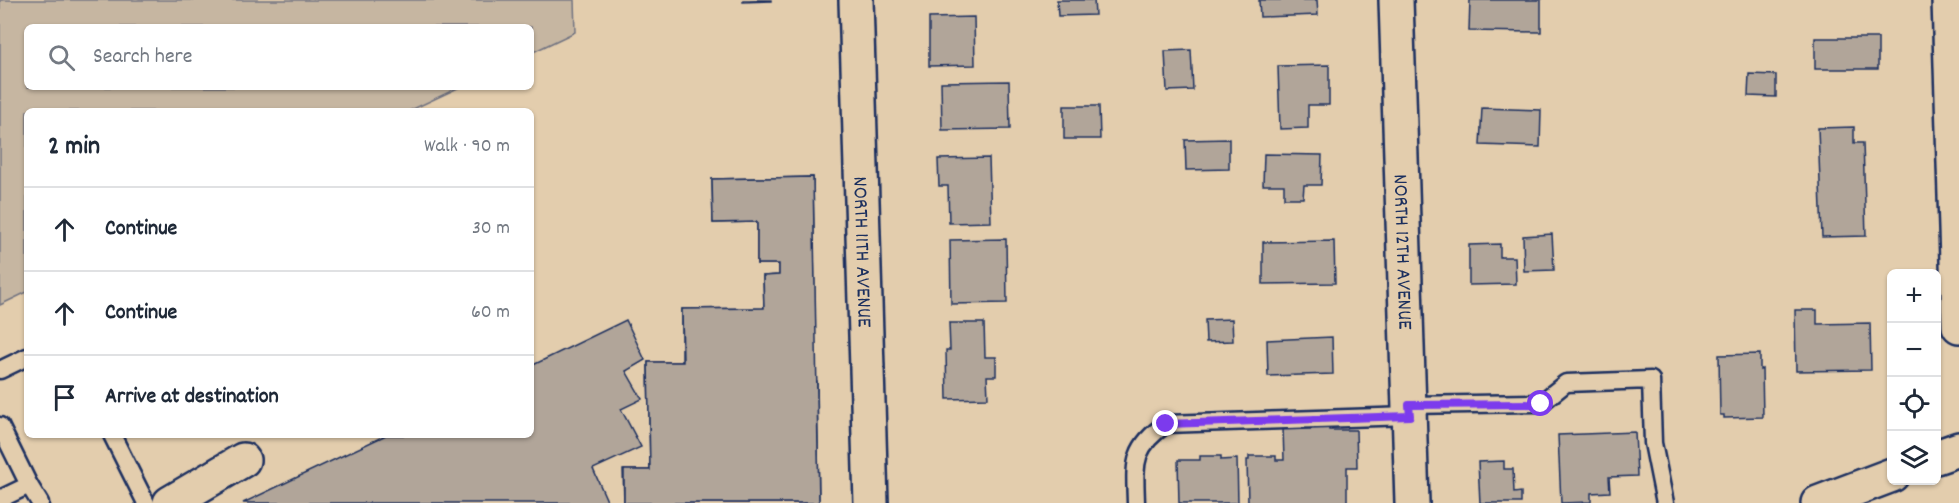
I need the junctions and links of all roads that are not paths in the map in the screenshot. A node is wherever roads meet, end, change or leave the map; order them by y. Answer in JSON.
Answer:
{"nodes":[{"id":1,"x":856,"y":0,"type":"edge"},
{"id":2,"x":1396,"y":0,"type":"edge"},
{"id":3,"x":1949,"y":0,"type":"edge"},
{"id":4,"x":1957,"y":182,"type":"edge"},
{"id":5,"x":1959,"y":326,"type":"edge"},
{"id":6,"x":24,"y":358,"type":"edge"},
{"id":7,"x":0,"y":370,"type":"edge"},
{"id":8,"x":1409,"y":411,"type":"junction"},
{"id":9,"x":0,"y":426,"type":"edge"},
{"id":10,"x":114,"y":438,"type":"edge"},
{"id":11,"x":1959,"y":449,"type":"edge"},
{"id":12,"x":1941,"y":456,"type":"edge"},
{"id":13,"x":243,"y":460,"type":"dead end"},
{"id":14,"x":1887,"y":477,"type":"edge"},
{"id":15,"x":29,"y":485,"type":"junction"},
{"id":16,"x":0,"y":499,"type":"edge"},
{"id":17,"x":40,"y":503,"type":"edge"},
{"id":18,"x":146,"y":503,"type":"edge"},
{"id":19,"x":170,"y":503,"type":"edge"},
{"id":20,"x":871,"y":503,"type":"edge"},
{"id":21,"x":1136,"y":503,"type":"edge"},
{"id":22,"x":1412,"y":503,"type":"edge"},
{"id":23,"x":1665,"y":503,"type":"edge"},
{"id":24,"x":1818,"y":503,"type":"edge"}],
"edges":[{"from":1,"to":20,"type":"street","name":"NORTH 11TH AVENUE"},
{"from":2,"to":8,"type":"street","name":"NORTH 12TH AVENUE"},
{"from":3,"to":4,"type":"street"},
{"from":4,"to":5,"type":"street"},
{"from":6,"to":7,"type":"lane"},
{"from":8,"to":21,"type":"lane"},
{"from":8,"to":22,"type":"street","name":"NORTH 12TH AVENUE"},
{"from":8,"to":23,"type":"lane"},
{"from":9,"to":15,"type":"lane"},
{"from":10,"to":18,"type":"lane"},
{"from":11,"to":12,"type":"street"},
{"from":13,"to":19,"type":"street"},
{"from":14,"to":24,"type":"street"},
{"from":15,"to":16,"type":"lane"},
{"from":15,"to":17,"type":"lane"}]}
